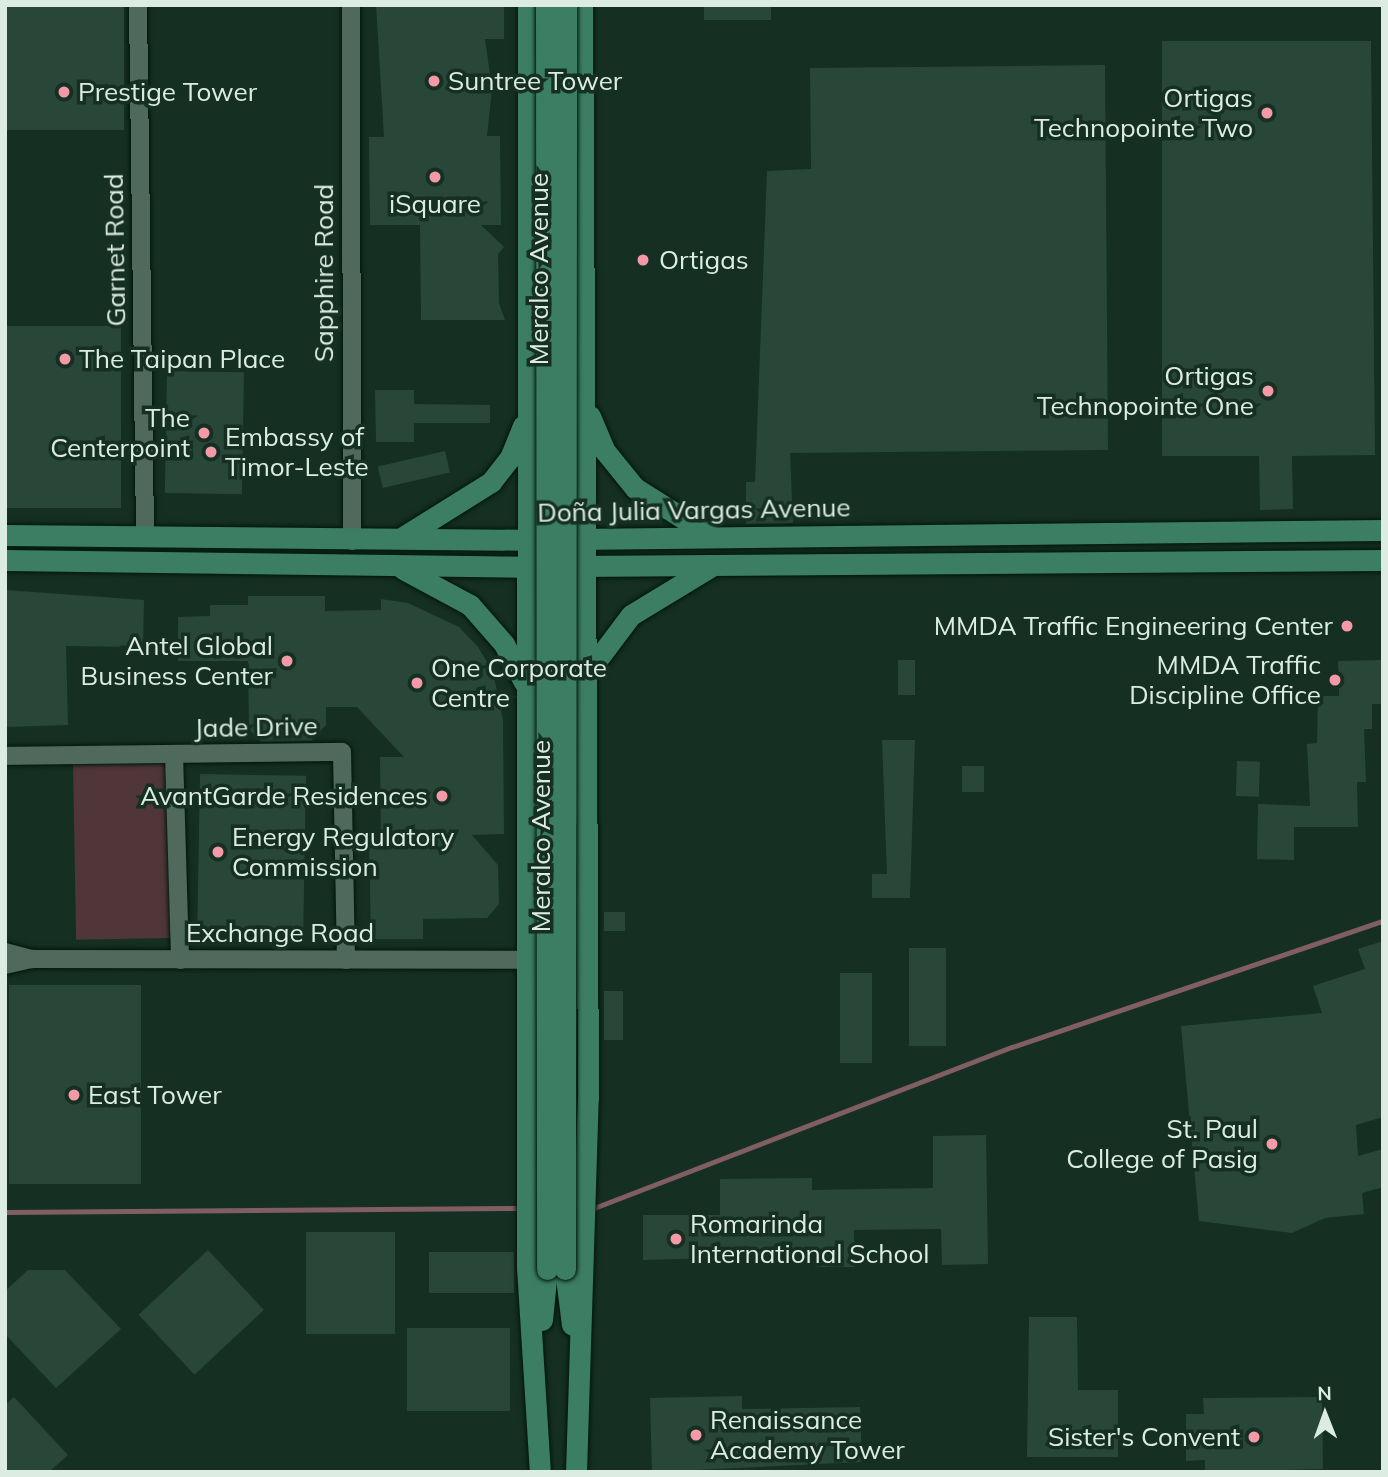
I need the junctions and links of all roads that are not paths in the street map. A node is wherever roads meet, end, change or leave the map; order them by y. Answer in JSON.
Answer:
{"nodes":[{"id":1,"x":138,"y":5,"type":"edge"},
{"id":2,"x":351,"y":5,"type":"edge"},
{"id":3,"x":528,"y":5,"type":"edge"},
{"id":4,"x":546,"y":5,"type":"edge"},
{"id":5,"x":566,"y":5,"type":"edge"},
{"id":6,"x":582,"y":5,"type":"edge"},
{"id":7,"x":584,"y":387,"type":"junction"},
{"id":8,"x":529,"y":392,"type":"junction"},
{"id":9,"x":585,"y":422,"type":"junction"},
{"id":10,"x":1383,"y":530,"type":"edge"},
{"id":11,"x":5,"y":535,"type":"edge"},
{"id":12,"x":145,"y":536,"type":"junction"},
{"id":13,"x":715,"y":537,"type":"junction"},
{"id":14,"x":588,"y":538,"type":"junction"},
{"id":15,"x":565,"y":539,"type":"junction"},
{"id":16,"x":529,"y":540,"type":"junction"},
{"id":17,"x":352,"y":541,"type":"junction"},
{"id":18,"x":393,"y":541,"type":"junction"},
{"id":19,"x":5,"y":560,"type":"edge"},
{"id":20,"x":1383,"y":561,"type":"edge"},
{"id":21,"x":718,"y":564,"type":"junction"},
{"id":22,"x":392,"y":565,"type":"junction"},
{"id":23,"x":588,"y":566,"type":"junction"},
{"id":24,"x":565,"y":567,"type":"junction"},
{"id":25,"x":529,"y":568,"type":"junction"},
{"id":26,"x":587,"y":680,"type":"junction"},
{"id":27,"x":527,"y":692,"type":"junction"},
{"id":28,"x":174,"y":754,"type":"junction"},
{"id":29,"x":5,"y":756,"type":"edge"},
{"id":30,"x":527,"y":766,"type":"junction"},
{"id":31,"x":588,"y":766,"type":"junction"},
{"id":32,"x":5,"y":952,"type":"edge"},
{"id":33,"x":32,"y":959,"type":"junction"},
{"id":34,"x":180,"y":960,"type":"junction"},
{"id":35,"x":346,"y":960,"type":"junction"},
{"id":36,"x":528,"y":960,"type":"junction"},
{"id":37,"x":5,"y":965,"type":"edge"},
{"id":38,"x":556,"y":1269,"type":"junction"},
{"id":39,"x":537,"y":1367,"type":"junction"},
{"id":40,"x":578,"y":1372,"type":"junction"},
{"id":41,"x":540,"y":1472,"type":"edge"},
{"id":42,"x":576,"y":1472,"type":"edge"}],
"edges":[{"from":1,"to":12,"type":"street","name":"Garnet Road"},
{"from":2,"to":17,"type":"street","name":"Sapphire Road"},
{"from":3,"to":8,"type":"main road","name":"Meralco Avenue"},
{"from":4,"to":38,"type":"main road","name":"Meralco Avenue","bridge":true},
{"from":5,"to":38,"type":"main road","name":"Meralco Avenue","bridge":true},
{"from":6,"to":7,"type":"main road","name":"Meralco Avenue"},
{"from":7,"to":8,"type":"main road"},
{"from":7,"to":9,"type":"main road","name":"Meralco Avenue"},
{"from":7,"to":13,"type":"main road"},
{"from":8,"to":16,"type":"main road","name":"Meralco Avenue"},
{"from":8,"to":18,"type":"main road"},
{"from":9,"to":14,"type":"main road","name":"Meralco Avenue"},
{"from":9,"to":15,"type":"main road"},
{"from":10,"to":13,"type":"main road","name":"Doña Julia Vargas Avenue"},
{"from":11,"to":12,"type":"main road","name":"Doña Julia Vargas Avenue"},
{"from":12,"to":17,"type":"main road","name":"Doña Julia Vargas Avenue"},
{"from":13,"to":14,"type":"main road","name":"Doña Julia Vargas Avenue"},
{"from":14,"to":15,"type":"main road","name":"Doña Julia Vargas Avenue"},
{"from":14,"to":23,"type":"main road","name":"Meralco Avenue"},
{"from":15,"to":16,"type":"main road","name":"Doña Julia Vargas Avenue"},
{"from":15,"to":24,"type":"main road"},
{"from":16,"to":18,"type":"main road","name":"Doña Julia Vargas Avenue"},
{"from":16,"to":25,"type":"main road","name":"Meralco Avenue"},
{"from":17,"to":18,"type":"main road","name":"Doña Julia Vargas Avenue"},
{"from":19,"to":22,"type":"main road","name":"Doña Julia Vargas Avenue"},
{"from":20,"to":21,"type":"main road","name":"Doña Julia Vargas Avenue"},
{"from":21,"to":23,"type":"main road","name":"Doña Julia Vargas Avenue"},
{"from":21,"to":26,"type":"main road"},
{"from":22,"to":25,"type":"main road","name":"Doña Julia Vargas Avenue"},
{"from":22,"to":27,"type":"main road"},
{"from":23,"to":24,"type":"main road","name":"Doña Julia Vargas Avenue"},
{"from":23,"to":26,"type":"main road","name":"Meralco Avenue"},
{"from":24,"to":25,"type":"main road","name":"Doña Julia Vargas Avenue"},
{"from":24,"to":26,"type":"main road"},
{"from":25,"to":27,"type":"main road","name":"Meralco Avenue"},
{"from":26,"to":31,"type":"main road","name":"Meralco Avenue"},
{"from":27,"to":30,"type":"main road","name":"Meralco Avenue"},
{"from":28,"to":29,"type":"street","name":"Jade Drive"},
{"from":28,"to":34,"type":"street"},
{"from":28,"to":35,"type":"street","name":"Jade Drive"},
{"from":30,"to":31,"type":"main road"},
{"from":30,"to":36,"type":"main road","name":"Meralco Avenue"},
{"from":31,"to":40,"type":"main road","name":"Meralco Avenue"},
{"from":32,"to":33,"type":"street","name":"Exchange Road"},
{"from":33,"to":34,"type":"street","name":"Exchange Road"},
{"from":33,"to":37,"type":"street","name":"Exchange Road"},
{"from":34,"to":35,"type":"street","name":"Exchange Road"},
{"from":35,"to":36,"type":"street","name":"Exchange Road"},
{"from":36,"to":39,"type":"main road","name":"Meralco Avenue"},
{"from":38,"to":39,"type":"main road","name":"Meralco Avenue"},
{"from":38,"to":40,"type":"main road","name":"Meralco Avenue"},
{"from":39,"to":41,"type":"main road","name":"Meralco Avenue"},
{"from":40,"to":42,"type":"main road","name":"Meralco Avenue"}]}
